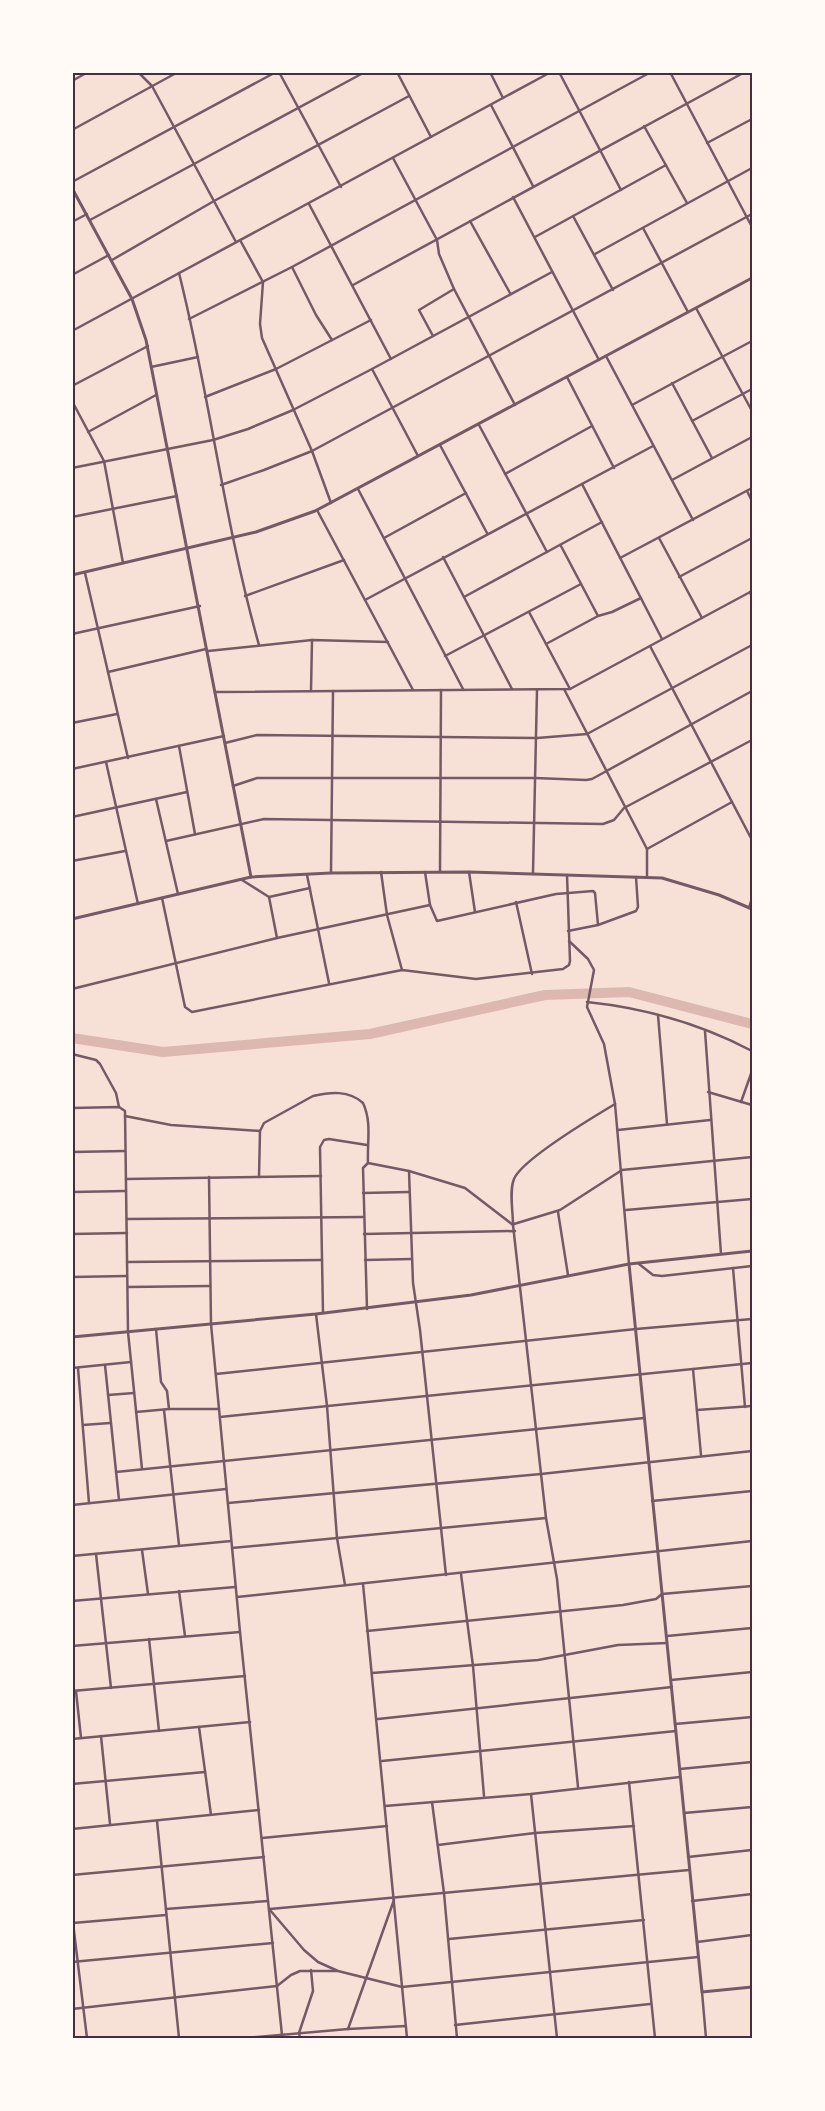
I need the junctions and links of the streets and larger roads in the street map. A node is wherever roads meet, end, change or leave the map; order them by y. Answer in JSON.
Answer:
{"nodes":[{"id":1,"x":88,"y":72,"type":"edge"},
{"id":2,"x":138,"y":72,"type":"edge"},
{"id":3,"x":178,"y":72,"type":"edge"},
{"id":4,"x":277,"y":72,"type":"edge"},
{"id":5,"x":365,"y":72,"type":"edge"},
{"id":6,"x":396,"y":72,"type":"edge"},
{"id":7,"x":490,"y":72,"type":"edge"},
{"id":8,"x":551,"y":72,"type":"edge"},
{"id":9,"x":559,"y":72,"type":"edge"},
{"id":10,"x":651,"y":72,"type":"edge"},
{"id":11,"x":670,"y":72,"type":"edge"},
{"id":12,"x":745,"y":72,"type":"edge"},
{"id":13,"x":72,"y":81,"type":"edge"},
{"id":14,"x":152,"y":86,"type":"junction"},
{"id":15,"x":409,"y":96,"type":"junction"},
{"id":16,"x":503,"y":98,"type":"junction"},
{"id":17,"x":490,"y":104,"type":"junction"},
{"id":18,"x":687,"y":104,"type":"junction"},
{"id":19,"x":298,"y":108,"type":"junction"},
{"id":20,"x":578,"y":111,"type":"junction"},
{"id":21,"x":752,"y":119,"type":"edge"},
{"id":22,"x":644,"y":126,"type":"junction"},
{"id":23,"x":174,"y":127,"type":"junction"},
{"id":24,"x":72,"y":130,"type":"edge"},
{"id":25,"x":431,"y":137,"type":"junction"},
{"id":26,"x":707,"y":143,"type":"junction"},
{"id":27,"x":318,"y":145,"type":"junction"},
{"id":28,"x":513,"y":147,"type":"junction"},
{"id":29,"x":600,"y":150,"type":"junction"},
{"id":30,"x":393,"y":158,"type":"junction"},
{"id":31,"x":194,"y":165,"type":"junction"},
{"id":32,"x":666,"y":165,"type":"junction"},
{"id":33,"x":752,"y":168,"type":"edge"},
{"id":34,"x":727,"y":181,"type":"junction"},
{"id":35,"x":72,"y":182,"type":"edge"},
{"id":36,"x":533,"y":186,"type":"junction"},
{"id":37,"x":340,"y":187,"type":"junction"},
{"id":38,"x":72,"y":188,"type":"edge"},
{"id":39,"x":621,"y":190,"type":"junction"},
{"id":40,"x":513,"y":196,"type":"junction"},
{"id":41,"x":416,"y":199,"type":"junction"},
{"id":42,"x":214,"y":201,"type":"junction"},
{"id":43,"x":687,"y":203,"type":"junction"},
{"id":44,"x":309,"y":204,"type":"junction"},
{"id":45,"x":87,"y":214,"type":"junction"},
{"id":46,"x":752,"y":214,"type":"edge"},
{"id":47,"x":573,"y":216,"type":"junction"},
{"id":48,"x":747,"y":217,"type":"junction"},
{"id":49,"x":90,"y":220,"type":"junction"},
{"id":50,"x":72,"y":222,"type":"edge"},
{"id":51,"x":470,"y":222,"type":"junction"},
{"id":52,"x":752,"y":227,"type":"edge"},
{"id":53,"x":643,"y":228,"type":"junction"},
{"id":54,"x":535,"y":237,"type":"junction"},
{"id":55,"x":240,"y":240,"type":"junction"},
{"id":56,"x":437,"y":240,"type":"junction"},
{"id":57,"x":236,"y":242,"type":"junction"},
{"id":58,"x":332,"y":244,"type":"junction"},
{"id":59,"x":595,"y":254,"type":"junction"},
{"id":60,"x":109,"y":255,"type":"junction"},
{"id":61,"x":112,"y":260,"type":"junction"},
{"id":62,"x":662,"y":264,"type":"junction"},
{"id":63,"x":292,"y":267,"type":"junction"},
{"id":64,"x":552,"y":272,"type":"junction"},
{"id":65,"x":179,"y":273,"type":"junction"},
{"id":66,"x":72,"y":275,"type":"edge"},
{"id":67,"x":752,"y":278,"type":"edge"},
{"id":68,"x":263,"y":282,"type":"junction"},
{"id":69,"x":353,"y":285,"type":"junction"},
{"id":70,"x":454,"y":289,"type":"junction"},
{"id":71,"x":613,"y":290,"type":"junction"},
{"id":72,"x":510,"y":293,"type":"junction"},
{"id":73,"x":132,"y":299,"type":"junction"},
{"id":74,"x":696,"y":308,"type":"junction"},
{"id":75,"x":574,"y":311,"type":"junction"},
{"id":76,"x":688,"y":312,"type":"junction"},
{"id":77,"x":468,"y":316,"type":"junction"},
{"id":78,"x":189,"y":319,"type":"junction"},
{"id":79,"x":371,"y":320,"type":"junction"},
{"id":80,"x":72,"y":331,"type":"edge"},
{"id":81,"x":433,"y":336,"type":"junction"},
{"id":82,"x":332,"y":340,"type":"junction"},
{"id":83,"x":752,"y":340,"type":"edge"},
{"id":84,"x":148,"y":346,"type":"junction"},
{"id":85,"x":606,"y":356,"type":"junction"},
{"id":86,"x":722,"y":356,"type":"junction"},
{"id":87,"x":198,"y":357,"type":"junction"},
{"id":88,"x":489,"y":357,"type":"junction"},
{"id":89,"x":391,"y":359,"type":"junction"},
{"id":90,"x":599,"y":360,"type":"junction"},
{"id":91,"x":151,"y":368,"type":"junction"},
{"id":92,"x":276,"y":369,"type":"junction"},
{"id":93,"x":372,"y":369,"type":"junction"},
{"id":94,"x":567,"y":377,"type":"junction"},
{"id":95,"x":672,"y":383,"type":"junction"},
{"id":96,"x":72,"y":386,"type":"edge"},
{"id":97,"x":752,"y":389,"type":"edge"},
{"id":98,"x":743,"y":394,"type":"junction"},
{"id":99,"x":156,"y":395,"type":"junction"},
{"id":100,"x":204,"y":397,"type":"junction"},
{"id":101,"x":72,"y":401,"type":"edge"},
{"id":102,"x":515,"y":405,"type":"junction"},
{"id":103,"x":632,"y":405,"type":"junction"},
{"id":104,"x":393,"y":409,"type":"junction"},
{"id":105,"x":293,"y":410,"type":"junction"},
{"id":106,"x":752,"y":411,"type":"edge"},
{"id":107,"x":692,"y":421,"type":"junction"},
{"id":108,"x":478,"y":425,"type":"junction"},
{"id":109,"x":592,"y":426,"type":"junction"},
{"id":110,"x":88,"y":432,"type":"junction"},
{"id":111,"x":752,"y":437,"type":"edge"},
{"id":112,"x":213,"y":440,"type":"junction"},
{"id":113,"x":440,"y":445,"type":"junction"},
{"id":114,"x":653,"y":446,"type":"junction"},
{"id":115,"x":167,"y":449,"type":"junction"},
{"id":116,"x":312,"y":451,"type":"junction"},
{"id":117,"x":419,"y":456,"type":"junction"},
{"id":118,"x":712,"y":458,"type":"junction"},
{"id":119,"x":104,"y":461,"type":"junction"},
{"id":120,"x":72,"y":468,"type":"edge"},
{"id":121,"x":614,"y":468,"type":"junction"},
{"id":122,"x":505,"y":474,"type":"junction"},
{"id":123,"x":672,"y":480,"type":"junction"},
{"id":124,"x":582,"y":484,"type":"junction"},
{"id":125,"x":221,"y":485,"type":"junction"},
{"id":126,"x":752,"y":488,"type":"edge"},
{"id":127,"x":358,"y":489,"type":"junction"},
{"id":128,"x":747,"y":491,"type":"junction"},
{"id":129,"x":466,"y":494,"type":"junction"},
{"id":130,"x":177,"y":496,"type":"junction"},
{"id":131,"x":752,"y":501,"type":"edge"},
{"id":132,"x":331,"y":503,"type":"junction"},
{"id":133,"x":112,"y":509,"type":"junction"},
{"id":134,"x":317,"y":510,"type":"junction"},
{"id":135,"x":526,"y":513,"type":"junction"},
{"id":136,"x":72,"y":517,"type":"edge"},
{"id":137,"x":693,"y":520,"type":"junction"},
{"id":138,"x":602,"y":522,"type":"junction"},
{"id":139,"x":487,"y":533,"type":"junction"},
{"id":140,"x":232,"y":538,"type":"junction"},
{"id":141,"x":383,"y":538,"type":"junction"},
{"id":142,"x":658,"y":538,"type":"junction"},
{"id":143,"x":752,"y":538,"type":"edge"},
{"id":144,"x":561,"y":546,"type":"junction"},
{"id":145,"x":187,"y":549,"type":"junction"},
{"id":146,"x":547,"y":552,"type":"junction"},
{"id":147,"x":443,"y":558,"type":"junction"},
{"id":148,"x":620,"y":558,"type":"junction"},
{"id":149,"x":344,"y":560,"type":"junction"},
{"id":150,"x":123,"y":564,"type":"junction"},
{"id":151,"x":85,"y":573,"type":"junction"},
{"id":152,"x":72,"y":575,"type":"edge"},
{"id":153,"x":680,"y":577,"type":"junction"},
{"id":154,"x":404,"y":579,"type":"junction"},
{"id":155,"x":581,"y":584,"type":"junction"},
{"id":156,"x":751,"y":592,"type":"edge"},
{"id":157,"x":245,"y":596,"type":"junction"},
{"id":158,"x":464,"y":597,"type":"junction"},
{"id":159,"x":752,"y":597,"type":"edge"},
{"id":160,"x":641,"y":598,"type":"junction"},
{"id":161,"x":365,"y":600,"type":"junction"},
{"id":162,"x":200,"y":606,"type":"junction"},
{"id":163,"x":529,"y":612,"type":"junction"},
{"id":164,"x":598,"y":616,"type":"junction"},
{"id":165,"x":702,"y":618,"type":"junction"},
{"id":166,"x":98,"y":628,"type":"junction"},
{"id":167,"x":72,"y":634,"type":"edge"},
{"id":168,"x":484,"y":635,"type":"junction"},
{"id":169,"x":662,"y":639,"type":"junction"},
{"id":170,"x":312,"y":640,"type":"junction"},
{"id":171,"x":388,"y":642,"type":"junction"},
{"id":172,"x":546,"y":644,"type":"junction"},
{"id":173,"x":259,"y":645,"type":"junction"},
{"id":174,"x":752,"y":645,"type":"edge"},
{"id":175,"x":650,"y":646,"type":"junction"},
{"id":176,"x":208,"y":650,"type":"junction"},
{"id":177,"x":445,"y":656,"type":"junction"},
{"id":178,"x":108,"y":672,"type":"junction"},
{"id":179,"x":672,"y":687,"type":"junction"},
{"id":180,"x":512,"y":689,"type":"junction"},
{"id":181,"x":564,"y":689,"type":"junction"},
{"id":182,"x":570,"y":689,"type":"junction"},
{"id":183,"x":413,"y":690,"type":"junction"},
{"id":184,"x":441,"y":690,"type":"junction"},
{"id":185,"x":463,"y":690,"type":"junction"},
{"id":186,"x":537,"y":690,"type":"junction"},
{"id":187,"x":333,"y":691,"type":"junction"},
{"id":188,"x":215,"y":692,"type":"junction"},
{"id":189,"x":311,"y":692,"type":"junction"},
{"id":190,"x":752,"y":692,"type":"edge"},
{"id":191,"x":118,"y":714,"type":"junction"},
{"id":192,"x":72,"y":723,"type":"edge"},
{"id":193,"x":691,"y":725,"type":"junction"},
{"id":194,"x":587,"y":734,"type":"junction"},
{"id":195,"x":224,"y":736,"type":"junction"},
{"id":196,"x":332,"y":736,"type":"junction"},
{"id":197,"x":440,"y":737,"type":"junction"},
{"id":198,"x":537,"y":738,"type":"junction"},
{"id":199,"x":752,"y":740,"type":"edge"},
{"id":200,"x":225,"y":743,"type":"junction"},
{"id":201,"x":179,"y":746,"type":"junction"},
{"id":202,"x":128,"y":758,"type":"junction"},
{"id":203,"x":106,"y":762,"type":"junction"},
{"id":204,"x":711,"y":762,"type":"junction"},
{"id":205,"x":72,"y":769,"type":"edge"},
{"id":206,"x":605,"y":771,"type":"junction"},
{"id":207,"x":331,"y":778,"type":"junction"},
{"id":208,"x":440,"y":778,"type":"junction"},
{"id":209,"x":535,"y":778,"type":"junction"},
{"id":210,"x":234,"y":786,"type":"junction"},
{"id":211,"x":187,"y":792,"type":"junction"},
{"id":212,"x":156,"y":799,"type":"junction"},
{"id":213,"x":732,"y":802,"type":"junction"},
{"id":214,"x":115,"y":808,"type":"junction"},
{"id":215,"x":624,"y":808,"type":"junction"},
{"id":216,"x":72,"y":817,"type":"edge"},
{"id":217,"x":330,"y":820,"type":"junction"},
{"id":218,"x":440,"y":821,"type":"junction"},
{"id":219,"x":534,"y":822,"type":"junction"},
{"id":220,"x":240,"y":825,"type":"junction"},
{"id":221,"x":196,"y":834,"type":"junction"},
{"id":222,"x":752,"y":840,"type":"edge"},
{"id":223,"x":166,"y":841,"type":"junction"},
{"id":224,"x":647,"y":850,"type":"junction"},
{"id":225,"x":125,"y":851,"type":"junction"},
{"id":226,"x":72,"y":862,"type":"edge"},
{"id":227,"x":381,"y":872,"type":"junction"},
{"id":228,"x":424,"y":872,"type":"junction"},
{"id":229,"x":440,"y":872,"type":"junction"},
{"id":230,"x":469,"y":872,"type":"junction"},
{"id":231,"x":331,"y":873,"type":"junction"},
{"id":232,"x":533,"y":873,"type":"junction"},
{"id":233,"x":307,"y":874,"type":"junction"},
{"id":234,"x":567,"y":874,"type":"junction"},
{"id":235,"x":251,"y":877,"type":"junction"},
{"id":236,"x":636,"y":877,"type":"junction"},
{"id":237,"x":647,"y":877,"type":"junction"},
{"id":238,"x":241,"y":879,"type":"junction"},
{"id":239,"x":310,"y":888,"type":"junction"},
{"id":240,"x":566,"y":893,"type":"junction"},
{"id":241,"x":178,"y":894,"type":"junction"},
{"id":242,"x":269,"y":897,"type":"junction"},
{"id":243,"x":162,"y":898,"type":"junction"},
{"id":244,"x":752,"y":898,"type":"edge"},
{"id":245,"x":516,"y":902,"type":"junction"},
{"id":246,"x":138,"y":904,"type":"junction"},
{"id":247,"x":430,"y":905,"type":"junction"},
{"id":248,"x":751,"y":908,"type":"edge"},
{"id":249,"x":475,"y":912,"type":"junction"},
{"id":250,"x":388,"y":914,"type":"junction"},
{"id":251,"x":72,"y":919,"type":"edge"},
{"id":252,"x":598,"y":925,"type":"junction"},
{"id":253,"x":318,"y":930,"type":"junction"},
{"id":254,"x":568,"y":931,"type":"junction"},
{"id":255,"x":277,"y":938,"type":"junction"},
{"id":256,"x":569,"y":940,"type":"junction"},
{"id":257,"x":177,"y":962,"type":"junction"},
{"id":258,"x":402,"y":970,"type":"junction"},
{"id":259,"x":532,"y":974,"type":"junction"},
{"id":260,"x":329,"y":983,"type":"junction"},
{"id":261,"x":72,"y":989,"type":"edge"},
{"id":262,"x":587,"y":1002,"type":"junction"},
{"id":263,"x":658,"y":1015,"type":"junction"},
{"id":264,"x":705,"y":1030,"type":"junction"},
{"id":265,"x":752,"y":1051,"type":"edge"},
{"id":266,"x":72,"y":1054,"type":"edge"},
{"id":267,"x":752,"y":1071,"type":"edge"},
{"id":268,"x":708,"y":1092,"type":"junction"},
{"id":269,"x":741,"y":1102,"type":"junction"},
{"id":270,"x":615,"y":1104,"type":"junction"},
{"id":271,"x":752,"y":1105,"type":"edge"},
{"id":272,"x":119,"y":1107,"type":"junction"},
{"id":273,"x":72,"y":1108,"type":"edge"},
{"id":274,"x":125,"y":1116,"type":"junction"},
{"id":275,"x":710,"y":1120,"type":"junction"},
{"id":276,"x":668,"y":1124,"type":"junction"},
{"id":277,"x":618,"y":1130,"type":"junction"},
{"id":278,"x":260,"y":1131,"type":"junction"},
{"id":279,"x":367,"y":1145,"type":"junction"},
{"id":280,"x":125,"y":1151,"type":"junction"},
{"id":281,"x":72,"y":1152,"type":"edge"},
{"id":282,"x":752,"y":1157,"type":"edge"},
{"id":283,"x":714,"y":1162,"type":"junction"},
{"id":284,"x":368,"y":1163,"type":"junction"},
{"id":285,"x":622,"y":1170,"type":"junction"},
{"id":286,"x":409,"y":1171,"type":"junction"},
{"id":287,"x":321,"y":1176,"type":"junction"},
{"id":288,"x":209,"y":1177,"type":"junction"},
{"id":289,"x":259,"y":1177,"type":"junction"},
{"id":290,"x":126,"y":1179,"type":"junction"},
{"id":291,"x":126,"y":1191,"type":"junction"},
{"id":292,"x":72,"y":1192,"type":"edge"},
{"id":293,"x":409,"y":1192,"type":"junction"},
{"id":294,"x":363,"y":1193,"type":"junction"},
{"id":295,"x":752,"y":1199,"type":"edge"},
{"id":296,"x":717,"y":1201,"type":"junction"},
{"id":297,"x":626,"y":1210,"type":"junction"},
{"id":298,"x":557,"y":1211,"type":"junction"},
{"id":299,"x":322,"y":1217,"type":"junction"},
{"id":300,"x":363,"y":1217,"type":"junction"},
{"id":301,"x":210,"y":1218,"type":"junction"},
{"id":302,"x":126,"y":1219,"type":"junction"},
{"id":303,"x":513,"y":1224,"type":"junction"},
{"id":304,"x":515,"y":1231,"type":"junction"},
{"id":305,"x":72,"y":1234,"type":"edge"},
{"id":306,"x":127,"y":1234,"type":"junction"},
{"id":307,"x":364,"y":1234,"type":"junction"},
{"id":308,"x":410,"y":1234,"type":"junction"},
{"id":309,"x":752,"y":1251,"type":"edge"},
{"id":310,"x":721,"y":1254,"type":"junction"},
{"id":311,"x":411,"y":1259,"type":"junction"},
{"id":312,"x":322,"y":1260,"type":"junction"},
{"id":313,"x":365,"y":1260,"type":"junction"},
{"id":314,"x":211,"y":1261,"type":"junction"},
{"id":315,"x":127,"y":1262,"type":"junction"},
{"id":316,"x":638,"y":1263,"type":"junction"},
{"id":317,"x":629,"y":1264,"type":"junction"},
{"id":318,"x":752,"y":1266,"type":"edge"},
{"id":319,"x":733,"y":1268,"type":"junction"},
{"id":320,"x":127,"y":1276,"type":"junction"},
{"id":321,"x":72,"y":1277,"type":"edge"},
{"id":322,"x":569,"y":1277,"type":"junction"},
{"id":323,"x":210,"y":1286,"type":"junction"},
{"id":324,"x":128,"y":1287,"type":"junction"},
{"id":325,"x":520,"y":1287,"type":"junction"},
{"id":326,"x":416,"y":1302,"type":"junction"},
{"id":327,"x":367,"y":1308,"type":"junction"},
{"id":328,"x":323,"y":1313,"type":"junction"},
{"id":329,"x":316,"y":1314,"type":"junction"},
{"id":330,"x":752,"y":1318,"type":"edge"},
{"id":331,"x":737,"y":1320,"type":"junction"},
{"id":332,"x":210,"y":1324,"type":"junction"},
{"id":333,"x":636,"y":1329,"type":"junction"},
{"id":334,"x":156,"y":1330,"type":"junction"},
{"id":335,"x":128,"y":1332,"type":"junction"},
{"id":336,"x":72,"y":1337,"type":"edge"},
{"id":337,"x":527,"y":1341,"type":"junction"},
{"id":338,"x":422,"y":1352,"type":"junction"},
{"id":339,"x":131,"y":1362,"type":"junction"},
{"id":340,"x":321,"y":1362,"type":"junction"},
{"id":341,"x":752,"y":1363,"type":"edge"},
{"id":342,"x":105,"y":1365,"type":"junction"},
{"id":343,"x":741,"y":1365,"type":"junction"},
{"id":344,"x":72,"y":1368,"type":"edge"},
{"id":345,"x":78,"y":1368,"type":"junction"},
{"id":346,"x":693,"y":1369,"type":"junction"},
{"id":347,"x":216,"y":1374,"type":"junction"},
{"id":348,"x":640,"y":1375,"type":"junction"},
{"id":349,"x":531,"y":1386,"type":"junction"},
{"id":350,"x":134,"y":1393,"type":"junction"},
{"id":351,"x":108,"y":1396,"type":"junction"},
{"id":352,"x":426,"y":1396,"type":"junction"},
{"id":353,"x":326,"y":1406,"type":"junction"},
{"id":354,"x":744,"y":1406,"type":"junction"},
{"id":355,"x":752,"y":1406,"type":"edge"},
{"id":356,"x":170,"y":1409,"type":"junction"},
{"id":357,"x":219,"y":1409,"type":"junction"},
{"id":358,"x":164,"y":1410,"type":"junction"},
{"id":359,"x":696,"y":1410,"type":"junction"},
{"id":360,"x":136,"y":1412,"type":"junction"},
{"id":361,"x":220,"y":1417,"type":"junction"},
{"id":362,"x":644,"y":1418,"type":"junction"},
{"id":363,"x":110,"y":1423,"type":"junction"},
{"id":364,"x":83,"y":1425,"type":"junction"},
{"id":365,"x":536,"y":1429,"type":"junction"},
{"id":366,"x":430,"y":1440,"type":"junction"},
{"id":367,"x":329,"y":1450,"type":"junction"},
{"id":368,"x":752,"y":1450,"type":"edge"},
{"id":369,"x":701,"y":1455,"type":"junction"},
{"id":370,"x":224,"y":1459,"type":"junction"},
{"id":371,"x":648,"y":1462,"type":"junction"},
{"id":372,"x":170,"y":1466,"type":"junction"},
{"id":373,"x":142,"y":1469,"type":"junction"},
{"id":374,"x":116,"y":1472,"type":"junction"},
{"id":375,"x":541,"y":1474,"type":"junction"},
{"id":376,"x":436,"y":1484,"type":"junction"},
{"id":377,"x":226,"y":1489,"type":"junction"},
{"id":378,"x":752,"y":1491,"type":"edge"},
{"id":379,"x":174,"y":1494,"type":"junction"},
{"id":380,"x":332,"y":1494,"type":"junction"},
{"id":381,"x":118,"y":1500,"type":"junction"},
{"id":382,"x":652,"y":1501,"type":"junction"},
{"id":383,"x":89,"y":1503,"type":"junction"},
{"id":384,"x":228,"y":1503,"type":"junction"},
{"id":385,"x":72,"y":1505,"type":"edge"},
{"id":386,"x":546,"y":1518,"type":"junction"},
{"id":387,"x":441,"y":1528,"type":"junction"},
{"id":388,"x":337,"y":1538,"type":"junction"},
{"id":389,"x":232,"y":1541,"type":"junction"},
{"id":390,"x":752,"y":1541,"type":"edge"},
{"id":391,"x":179,"y":1545,"type":"junction"},
{"id":392,"x":232,"y":1548,"type":"junction"},
{"id":393,"x":142,"y":1550,"type":"junction"},
{"id":394,"x":657,"y":1552,"type":"junction"},
{"id":395,"x":96,"y":1554,"type":"junction"},
{"id":396,"x":72,"y":1556,"type":"edge"},
{"id":397,"x":553,"y":1563,"type":"junction"},
{"id":398,"x":462,"y":1574,"type":"junction"},
{"id":399,"x":446,"y":1575,"type":"junction"},
{"id":400,"x":363,"y":1584,"type":"junction"},
{"id":401,"x":345,"y":1586,"type":"junction"},
{"id":402,"x":752,"y":1586,"type":"edge"},
{"id":403,"x":235,"y":1587,"type":"junction"},
{"id":404,"x":179,"y":1591,"type":"junction"},
{"id":405,"x":148,"y":1594,"type":"junction"},
{"id":406,"x":662,"y":1594,"type":"junction"},
{"id":407,"x":236,"y":1597,"type":"junction"},
{"id":408,"x":101,"y":1598,"type":"junction"},
{"id":409,"x":72,"y":1601,"type":"edge"},
{"id":410,"x":559,"y":1611,"type":"junction"},
{"id":411,"x":466,"y":1620,"type":"junction"},
{"id":412,"x":752,"y":1628,"type":"edge"},
{"id":413,"x":367,"y":1631,"type":"junction"},
{"id":414,"x":240,"y":1632,"type":"junction"},
{"id":415,"x":185,"y":1636,"type":"junction"},
{"id":416,"x":667,"y":1636,"type":"junction"},
{"id":417,"x":149,"y":1639,"type":"junction"},
{"id":418,"x":106,"y":1643,"type":"junction"},
{"id":419,"x":667,"y":1643,"type":"junction"},
{"id":420,"x":72,"y":1646,"type":"edge"},
{"id":421,"x":564,"y":1656,"type":"junction"},
{"id":422,"x":473,"y":1666,"type":"junction"},
{"id":423,"x":752,"y":1672,"type":"edge"},
{"id":424,"x":372,"y":1673,"type":"junction"},
{"id":425,"x":245,"y":1676,"type":"junction"},
{"id":426,"x":671,"y":1680,"type":"junction"},
{"id":427,"x":154,"y":1683,"type":"junction"},
{"id":428,"x":672,"y":1687,"type":"junction"},
{"id":429,"x":111,"y":1688,"type":"junction"},
{"id":430,"x":74,"y":1691,"type":"edge"},
{"id":431,"x":569,"y":1698,"type":"junction"},
{"id":432,"x":477,"y":1706,"type":"junction"},
{"id":433,"x":752,"y":1717,"type":"edge"},
{"id":434,"x":377,"y":1719,"type":"junction"},
{"id":435,"x":250,"y":1722,"type":"junction"},
{"id":436,"x":675,"y":1724,"type":"junction"},
{"id":437,"x":199,"y":1727,"type":"junction"},
{"id":438,"x":160,"y":1731,"type":"junction"},
{"id":439,"x":676,"y":1731,"type":"junction"},
{"id":440,"x":101,"y":1736,"type":"junction"},
{"id":441,"x":81,"y":1738,"type":"junction"},
{"id":442,"x":72,"y":1739,"type":"edge"},
{"id":443,"x":573,"y":1743,"type":"junction"},
{"id":444,"x":481,"y":1753,"type":"junction"},
{"id":445,"x":381,"y":1761,"type":"junction"},
{"id":446,"x":752,"y":1762,"type":"edge"},
{"id":447,"x":680,"y":1769,"type":"junction"},
{"id":448,"x":205,"y":1772,"type":"junction"},
{"id":449,"x":680,"y":1777,"type":"junction"},
{"id":450,"x":105,"y":1781,"type":"junction"},
{"id":451,"x":629,"y":1782,"type":"junction"},
{"id":452,"x":72,"y":1784,"type":"edge"},
{"id":453,"x":578,"y":1787,"type":"junction"},
{"id":454,"x":531,"y":1794,"type":"junction"},
{"id":455,"x":484,"y":1796,"type":"junction"},
{"id":456,"x":432,"y":1802,"type":"junction"},
{"id":457,"x":385,"y":1806,"type":"junction"},
{"id":458,"x":752,"y":1807,"type":"edge"},
{"id":459,"x":259,"y":1810,"type":"junction"},
{"id":460,"x":684,"y":1813,"type":"junction"},
{"id":461,"x":211,"y":1815,"type":"junction"},
{"id":462,"x":157,"y":1821,"type":"junction"},
{"id":463,"x":110,"y":1825,"type":"junction"},
{"id":464,"x":387,"y":1826,"type":"junction"},
{"id":465,"x":634,"y":1826,"type":"junction"},
{"id":466,"x":72,"y":1830,"type":"edge"},
{"id":467,"x":535,"y":1833,"type":"junction"},
{"id":468,"x":262,"y":1838,"type":"junction"},
{"id":469,"x":438,"y":1845,"type":"junction"},
{"id":470,"x":752,"y":1850,"type":"edge"},
{"id":471,"x":264,"y":1857,"type":"junction"},
{"id":472,"x":688,"y":1857,"type":"junction"},
{"id":473,"x":162,"y":1866,"type":"junction"},
{"id":474,"x":690,"y":1870,"type":"junction"},
{"id":475,"x":639,"y":1874,"type":"junction"},
{"id":476,"x":72,"y":1875,"type":"edge"},
{"id":477,"x":540,"y":1882,"type":"junction"},
{"id":478,"x":444,"y":1892,"type":"junction"},
{"id":479,"x":752,"y":1894,"type":"edge"},
{"id":480,"x":394,"y":1898,"type":"junction"},
{"id":481,"x":692,"y":1900,"type":"junction"},
{"id":482,"x":268,"y":1901,"type":"junction"},
{"id":483,"x":166,"y":1909,"type":"junction"},
{"id":484,"x":270,"y":1909,"type":"junction"},
{"id":485,"x":166,"y":1915,"type":"junction"},
{"id":486,"x":73,"y":1917,"type":"edge"},
{"id":487,"x":644,"y":1920,"type":"junction"},
{"id":488,"x":73,"y":1923,"type":"edge"},
{"id":489,"x":546,"y":1930,"type":"junction"},
{"id":490,"x":752,"y":1935,"type":"edge"},
{"id":491,"x":448,"y":1940,"type":"junction"},
{"id":492,"x":273,"y":1942,"type":"junction"},
{"id":493,"x":696,"y":1942,"type":"junction"},
{"id":494,"x":170,"y":1954,"type":"junction"},
{"id":495,"x":698,"y":1957,"type":"junction"},
{"id":496,"x":78,"y":1961,"type":"junction"},
{"id":497,"x":72,"y":1962,"type":"edge"},
{"id":498,"x":647,"y":1963,"type":"junction"},
{"id":499,"x":311,"y":1970,"type":"junction"},
{"id":500,"x":338,"y":1971,"type":"junction"},
{"id":501,"x":550,"y":1972,"type":"junction"},
{"id":502,"x":365,"y":1978,"type":"junction"},
{"id":503,"x":451,"y":1982,"type":"junction"},
{"id":504,"x":277,"y":1986,"type":"junction"},
{"id":505,"x":402,"y":1987,"type":"junction"},
{"id":506,"x":752,"y":1987,"type":"edge"},
{"id":507,"x":702,"y":1992,"type":"junction"},
{"id":508,"x":175,"y":1998,"type":"junction"},
{"id":509,"x":650,"y":2004,"type":"junction"},
{"id":510,"x":83,"y":2008,"type":"junction"},
{"id":511,"x":72,"y":2009,"type":"edge"},
{"id":512,"x":554,"y":2015,"type":"junction"},
{"id":513,"x":456,"y":2024,"type":"junction"},
{"id":514,"x":406,"y":2026,"type":"junction"},
{"id":515,"x":348,"y":2029,"type":"junction"},
{"id":516,"x":300,"y":2033,"type":"junction"},
{"id":517,"x":282,"y":2035,"type":"junction"},
{"id":518,"x":86,"y":2038,"type":"edge"},
{"id":519,"x":179,"y":2038,"type":"edge"},
{"id":520,"x":246,"y":2038,"type":"edge"},
{"id":521,"x":300,"y":2038,"type":"edge"},
{"id":522,"x":407,"y":2038,"type":"edge"},
{"id":523,"x":457,"y":2038,"type":"edge"},
{"id":524,"x":557,"y":2038,"type":"edge"},
{"id":525,"x":655,"y":2038,"type":"edge"},
{"id":526,"x":706,"y":2038,"type":"edge"}],
"edges":[{"from":1,"to":13,"type":"street"},
{"from":2,"to":14,"type":"street"},
{"from":3,"to":14,"type":"street"},
{"from":4,"to":19,"type":"street"},
{"from":4,"to":23,"type":"street"},
{"from":5,"to":19,"type":"street"},
{"from":6,"to":15,"type":"street"},
{"from":7,"to":16,"type":"street"},
{"from":8,"to":16,"type":"street"},
{"from":9,"to":20,"type":"street"},
{"from":10,"to":20,"type":"street"},
{"from":11,"to":18,"type":"street"},
{"from":12,"to":18,"type":"street"},
{"from":14,"to":23,"type":"street"},
{"from":14,"to":24,"type":"street"},
{"from":15,"to":25,"type":"street"},
{"from":15,"to":27,"type":"street"},
{"from":16,"to":17,"type":"street"},
{"from":17,"to":25,"type":"street"},
{"from":17,"to":28,"type":"street"},
{"from":18,"to":22,"type":"street"},
{"from":18,"to":26,"type":"street"},
{"from":19,"to":27,"type":"street"},
{"from":19,"to":31,"type":"street"},
{"from":20,"to":28,"type":"street"},
{"from":20,"to":29,"type":"street"},
{"from":21,"to":26,"type":"street"},
{"from":22,"to":29,"type":"street"},
{"from":22,"to":32,"type":"street"},
{"from":23,"to":31,"type":"street"},
{"from":23,"to":35,"type":"street"},
{"from":25,"to":30,"type":"street"},
{"from":26,"to":34,"type":"street"},
{"from":27,"to":37,"type":"street"},
{"from":27,"to":42,"type":"street"},
{"from":28,"to":36,"type":"street"},
{"from":28,"to":41,"type":"street"},
{"from":29,"to":36,"type":"street"},
{"from":29,"to":39,"type":"street"},
{"from":30,"to":37,"type":"street"},
{"from":30,"to":41,"type":"street"},
{"from":31,"to":42,"type":"street"},
{"from":31,"to":49,"type":"street"},
{"from":32,"to":39,"type":"street"},
{"from":32,"to":43,"type":"street"},
{"from":33,"to":34,"type":"street"},
{"from":34,"to":43,"type":"street"},
{"from":34,"to":48,"type":"street"},
{"from":36,"to":40,"type":"street"},
{"from":37,"to":44,"type":"street"},
{"from":38,"to":45,"type":"street"},
{"from":39,"to":47,"type":"street"},
{"from":40,"to":51,"type":"street"},
{"from":40,"to":54,"type":"street"},
{"from":41,"to":56,"type":"street"},
{"from":41,"to":58,"type":"street"},
{"from":42,"to":57,"type":"street"},
{"from":42,"to":61,"type":"street"},
{"from":43,"to":53,"type":"street"},
{"from":44,"to":55,"type":"street"},
{"from":44,"to":58,"type":"street"},
{"from":45,"to":49,"type":"street"},
{"from":45,"to":50,"type":"street"},
{"from":46,"to":48,"type":"street"},
{"from":47,"to":54,"type":"street"},
{"from":47,"to":59,"type":"street"},
{"from":48,"to":52,"type":"street"},
{"from":48,"to":62,"type":"street"},
{"from":49,"to":60,"type":"street"},
{"from":51,"to":56,"type":"street"},
{"from":51,"to":72,"type":"street"},
{"from":53,"to":59,"type":"street"},
{"from":53,"to":62,"type":"street"},
{"from":54,"to":64,"type":"street"},
{"from":55,"to":57,"type":"street"},
{"from":55,"to":68,"type":"street"},
{"from":56,"to":69,"type":"street"},
{"from":56,"to":70,"type":"street"},
{"from":57,"to":65,"type":"street"},
{"from":58,"to":63,"type":"street"},
{"from":58,"to":69,"type":"street"},
{"from":59,"to":71,"type":"street"},
{"from":60,"to":61,"type":"street"},
{"from":60,"to":66,"type":"street"},
{"from":61,"to":73,"type":"street"},
{"from":62,"to":71,"type":"street"},
{"from":62,"to":76,"type":"street"},
{"from":63,"to":68,"type":"street"},
{"from":63,"to":82,"type":"street"},
{"from":64,"to":72,"type":"street"},
{"from":64,"to":75,"type":"street"},
{"from":65,"to":73,"type":"street"},
{"from":65,"to":78,"type":"street"},
{"from":67,"to":74,"type":"street"},
{"from":68,"to":78,"type":"street"},
{"from":68,"to":92,"type":"street"},
{"from":69,"to":79,"type":"street"},
{"from":70,"to":77,"type":"street"},
{"from":70,"to":81,"type":"street"},
{"from":71,"to":75,"type":"street"},
{"from":72,"to":77,"type":"street"},
{"from":73,"to":80,"type":"street"},
{"from":73,"to":84,"type":"street"},
{"from":74,"to":76,"type":"street"},
{"from":74,"to":86,"type":"street"},
{"from":75,"to":88,"type":"street"},
{"from":75,"to":90,"type":"street"},
{"from":76,"to":85,"type":"street"},
{"from":77,"to":81,"type":"street"},
{"from":77,"to":88,"type":"street"},
{"from":78,"to":87,"type":"street"},
{"from":79,"to":82,"type":"street"},
{"from":79,"to":89,"type":"street"},
{"from":81,"to":89,"type":"street"},
{"from":82,"to":92,"type":"street"},
{"from":83,"to":86,"type":"street"},
{"from":84,"to":91,"type":"street"},
{"from":84,"to":96,"type":"street"},
{"from":85,"to":90,"type":"street"},
{"from":85,"to":103,"type":"street"},
{"from":86,"to":95,"type":"street"},
{"from":86,"to":98,"type":"street"},
{"from":87,"to":91,"type":"street"},
{"from":87,"to":100,"type":"street"},
{"from":88,"to":102,"type":"street"},
{"from":88,"to":104,"type":"street"},
{"from":89,"to":93,"type":"street"},
{"from":90,"to":94,"type":"street"},
{"from":91,"to":99,"type":"street"},
{"from":92,"to":100,"type":"street"},
{"from":92,"to":105,"type":"street"},
{"from":93,"to":104,"type":"street"},
{"from":93,"to":105,"type":"street"},
{"from":94,"to":102,"type":"street"},
{"from":94,"to":109,"type":"street"},
{"from":95,"to":103,"type":"street"},
{"from":95,"to":107,"type":"street"},
{"from":97,"to":98,"type":"street"},
{"from":98,"to":106,"type":"street"},
{"from":98,"to":107,"type":"street"},
{"from":99,"to":110,"type":"street"},
{"from":99,"to":115,"type":"street"},
{"from":100,"to":112,"type":"street"},
{"from":101,"to":110,"type":"street"},
{"from":102,"to":108,"type":"street"},
{"from":103,"to":114,"type":"street"},
{"from":104,"to":116,"type":"street"},
{"from":104,"to":117,"type":"street"},
{"from":105,"to":112,"type":"street"},
{"from":105,"to":116,"type":"street"},
{"from":107,"to":118,"type":"street"},
{"from":108,"to":113,"type":"street"},
{"from":108,"to":122,"type":"street"},
{"from":109,"to":121,"type":"street"},
{"from":109,"to":122,"type":"street"},
{"from":110,"to":119,"type":"street"},
{"from":111,"to":118,"type":"street"},
{"from":112,"to":115,"type":"street"},
{"from":112,"to":125,"type":"street"},
{"from":113,"to":117,"type":"street"},
{"from":113,"to":129,"type":"street"},
{"from":114,"to":121,"type":"street"},
{"from":114,"to":123,"type":"street"},
{"from":115,"to":119,"type":"street"},
{"from":115,"to":130,"type":"street"},
{"from":116,"to":125,"type":"street"},
{"from":116,"to":132,"type":"street"},
{"from":117,"to":127,"type":"street"},
{"from":118,"to":123,"type":"street"},
{"from":119,"to":120,"type":"street"},
{"from":119,"to":133,"type":"street"},
{"from":121,"to":124,"type":"street"},
{"from":122,"to":135,"type":"street"},
{"from":123,"to":137,"type":"street"},
{"from":124,"to":135,"type":"street"},
{"from":124,"to":138,"type":"street"},
{"from":125,"to":140,"type":"street"},
{"from":126,"to":128,"type":"street"},
{"from":127,"to":132,"type":"street"},
{"from":127,"to":141,"type":"street"},
{"from":128,"to":131,"type":"street"},
{"from":128,"to":137,"type":"street"},
{"from":129,"to":139,"type":"street"},
{"from":129,"to":141,"type":"street"},
{"from":130,"to":133,"type":"street"},
{"from":130,"to":145,"type":"street"},
{"from":132,"to":134,"type":"street"},
{"from":133,"to":136,"type":"street"},
{"from":133,"to":150,"type":"street"},
{"from":134,"to":140,"type":"street"},
{"from":134,"to":149,"type":"street"},
{"from":135,"to":139,"type":"street"},
{"from":135,"to":146,"type":"street"},
{"from":137,"to":142,"type":"street"},
{"from":138,"to":144,"type":"street"},
{"from":138,"to":148,"type":"street"},
{"from":139,"to":147,"type":"street"},
{"from":140,"to":145,"type":"street"},
{"from":140,"to":157,"type":"street"},
{"from":141,"to":154,"type":"street"},
{"from":142,"to":148,"type":"street"},
{"from":142,"to":153,"type":"street"},
{"from":143,"to":153,"type":"street"},
{"from":144,"to":146,"type":"street"},
{"from":144,"to":155,"type":"street"},
{"from":145,"to":150,"type":"street"},
{"from":145,"to":162,"type":"street"},
{"from":146,"to":158,"type":"street"},
{"from":147,"to":154,"type":"street"},
{"from":147,"to":158,"type":"street"},
{"from":148,"to":160,"type":"street"},
{"from":149,"to":157,"type":"street"},
{"from":149,"to":161,"type":"street"},
{"from":150,"to":151,"type":"street"},
{"from":151,"to":152,"type":"street"},
{"from":151,"to":166,"type":"street"},
{"from":153,"to":165,"type":"street"},
{"from":154,"to":161,"type":"street"},
{"from":154,"to":177,"type":"street"},
{"from":155,"to":163,"type":"street"},
{"from":155,"to":164,"type":"street"},
{"from":156,"to":159,"type":"street"},
{"from":156,"to":165,"type":"street"},
{"from":157,"to":173,"type":"street"},
{"from":158,"to":168,"type":"street"},
{"from":160,"to":164,"type":"street"},
{"from":160,"to":169,"type":"street"},
{"from":161,"to":171,"type":"street"},
{"from":162,"to":166,"type":"street"},
{"from":162,"to":176,"type":"street"},
{"from":163,"to":168,"type":"street"},
{"from":163,"to":172,"type":"street"},
{"from":164,"to":172,"type":"street"},
{"from":165,"to":169,"type":"street"},
{"from":166,"to":167,"type":"street"},
{"from":166,"to":178,"type":"street"},
{"from":168,"to":177,"type":"street"},
{"from":168,"to":180,"type":"street"},
{"from":169,"to":175,"type":"street"},
{"from":170,"to":171,"type":"street"},
{"from":170,"to":173,"type":"street"},
{"from":170,"to":189,"type":"street"},
{"from":171,"to":183,"type":"street"},
{"from":172,"to":182,"type":"street"},
{"from":173,"to":176,"type":"street"},
{"from":174,"to":179,"type":"street"},
{"from":175,"to":179,"type":"street"},
{"from":175,"to":182,"type":"street"},
{"from":176,"to":178,"type":"street"},
{"from":176,"to":188,"type":"street"},
{"from":177,"to":185,"type":"street"},
{"from":178,"to":191,"type":"street"},
{"from":179,"to":193,"type":"street"},
{"from":179,"to":194,"type":"street"},
{"from":180,"to":185,"type":"street"},
{"from":180,"to":186,"type":"street"},
{"from":181,"to":182,"type":"street"},
{"from":181,"to":186,"type":"street"},
{"from":181,"to":194,"type":"street"},
{"from":183,"to":184,"type":"street"},
{"from":183,"to":187,"type":"street"},
{"from":184,"to":185,"type":"street"},
{"from":184,"to":197,"type":"street"},
{"from":186,"to":198,"type":"street"},
{"from":187,"to":189,"type":"street"},
{"from":187,"to":196,"type":"street"},
{"from":188,"to":189,"type":"street"},
{"from":188,"to":195,"type":"street"},
{"from":190,"to":193,"type":"street"},
{"from":191,"to":192,"type":"street"},
{"from":191,"to":202,"type":"street"},
{"from":193,"to":204,"type":"street"},
{"from":193,"to":206,"type":"street"},
{"from":194,"to":198,"type":"street"},
{"from":194,"to":206,"type":"street"},
{"from":195,"to":200,"type":"street"},
{"from":195,"to":201,"type":"street"},
{"from":196,"to":197,"type":"street"},
{"from":196,"to":200,"type":"street"},
{"from":196,"to":207,"type":"street"},
{"from":197,"to":198,"type":"street"},
{"from":197,"to":208,"type":"street"},
{"from":198,"to":209,"type":"street"},
{"from":199,"to":204,"type":"street"},
{"from":200,"to":210,"type":"street"},
{"from":201,"to":202,"type":"street"},
{"from":201,"to":211,"type":"street"},
{"from":202,"to":203,"type":"street"},
{"from":203,"to":205,"type":"street"},
{"from":203,"to":214,"type":"street"},
{"from":204,"to":213,"type":"street"},
{"from":204,"to":215,"type":"street"},
{"from":206,"to":209,"type":"street"},
{"from":206,"to":215,"type":"street"},
{"from":207,"to":208,"type":"street"},
{"from":207,"to":210,"type":"street"},
{"from":207,"to":217,"type":"street"},
{"from":208,"to":209,"type":"street"},
{"from":208,"to":218,"type":"street"},
{"from":209,"to":219,"type":"street"},
{"from":210,"to":220,"type":"street"},
{"from":211,"to":212,"type":"street"},
{"from":211,"to":221,"type":"street"},
{"from":212,"to":214,"type":"street"},
{"from":212,"to":223,"type":"street"},
{"from":213,"to":222,"type":"street"},
{"from":213,"to":224,"type":"street"},
{"from":214,"to":216,"type":"street"},
{"from":214,"to":225,"type":"street"},
{"from":215,"to":219,"type":"street"},
{"from":215,"to":224,"type":"street"},
{"from":217,"to":218,"type":"street"},
{"from":217,"to":220,"type":"street"},
{"from":217,"to":231,"type":"street"},
{"from":218,"to":219,"type":"street"},
{"from":218,"to":229,"type":"street"},
{"from":219,"to":232,"type":"street"},
{"from":220,"to":221,"type":"street"},
{"from":220,"to":235,"type":"street"},
{"from":221,"to":223,"type":"street"},
{"from":223,"to":241,"type":"street"},
{"from":224,"to":237,"type":"street"},
{"from":225,"to":226,"type":"street"},
{"from":225,"to":246,"type":"street"},
{"from":227,"to":228,"type":"street"},
{"from":227,"to":231,"type":"street"},
{"from":227,"to":250,"type":"street"},
{"from":228,"to":229,"type":"street"},
{"from":228,"to":247,"type":"street"},
{"from":229,"to":230,"type":"street"},
{"from":230,"to":232,"type":"street"},
{"from":230,"to":249,"type":"street"},
{"from":231,"to":233,"type":"street"},
{"from":232,"to":234,"type":"street"},
{"from":233,"to":235,"type":"street"},
{"from":233,"to":239,"type":"street"},
{"from":234,"to":236,"type":"street"},
{"from":234,"to":240,"type":"street"},
{"from":235,"to":238,"type":"street"},
{"from":236,"to":237,"type":"street"},
{"from":236,"to":252,"type":"street"},
{"from":237,"to":248,"type":"street"},
{"from":238,"to":241,"type":"street"},
{"from":238,"to":242,"type":"street"},
{"from":239,"to":242,"type":"street"},
{"from":239,"to":253,"type":"street"},
{"from":240,"to":245,"type":"street"},
{"from":240,"to":252,"type":"street"},
{"from":240,"to":254,"type":"street"},
{"from":241,"to":243,"type":"street"},
{"from":242,"to":255,"type":"street"},
{"from":243,"to":246,"type":"street"},
{"from":243,"to":257,"type":"street"},
{"from":244,"to":248,"type":"street"},
{"from":245,"to":249,"type":"street"},
{"from":245,"to":259,"type":"street"},
{"from":246,"to":251,"type":"street"},
{"from":247,"to":249,"type":"street"},
{"from":247,"to":250,"type":"street"},
{"from":250,"to":253,"type":"street"},
{"from":250,"to":258,"type":"street"},
{"from":252,"to":254,"type":"street"},
{"from":253,"to":255,"type":"street"},
{"from":253,"to":260,"type":"street"},
{"from":254,"to":256,"type":"street"},
{"from":255,"to":257,"type":"street"},
{"from":256,"to":259,"type":"street"},
{"from":256,"to":262,"type":"street"},
{"from":257,"to":260,"type":"street"},
{"from":257,"to":261,"type":"street"},
{"from":258,"to":259,"type":"street"},
{"from":258,"to":260,"type":"street"},
{"from":262,"to":263,"type":"street"},
{"from":262,"to":270,"type":"street"},
{"from":263,"to":264,"type":"street"},
{"from":263,"to":276,"type":"street"},
{"from":264,"to":265,"type":"street"},
{"from":264,"to":268,"type":"street"},
{"from":266,"to":272,"type":"street"},
{"from":267,"to":269,"type":"street"},
{"from":268,"to":269,"type":"street"},
{"from":268,"to":275,"type":"street"},
{"from":269,"to":271,"type":"street"},
{"from":270,"to":277,"type":"street"},
{"from":270,"to":303,"type":"street"},
{"from":272,"to":273,"type":"street"},
{"from":272,"to":274,"type":"street"},
{"from":274,"to":278,"type":"street"},
{"from":274,"to":280,"type":"street"},
{"from":275,"to":276,"type":"street"},
{"from":275,"to":283,"type":"street"},
{"from":276,"to":277,"type":"street"},
{"from":277,"to":285,"type":"street"},
{"from":278,"to":279,"type":"street"},
{"from":278,"to":289,"type":"street"},
{"from":279,"to":284,"type":"street"},
{"from":279,"to":287,"type":"street"},
{"from":280,"to":281,"type":"street"},
{"from":280,"to":290,"type":"street"},
{"from":282,"to":283,"type":"street"},
{"from":283,"to":285,"type":"street"},
{"from":283,"to":296,"type":"street"},
{"from":284,"to":286,"type":"street"},
{"from":284,"to":294,"type":"street"},
{"from":285,"to":297,"type":"street"},
{"from":285,"to":298,"type":"street"},
{"from":286,"to":293,"type":"street"},
{"from":286,"to":303,"type":"street"},
{"from":287,"to":289,"type":"street"},
{"from":287,"to":299,"type":"street"},
{"from":288,"to":289,"type":"street"},
{"from":288,"to":290,"type":"street"},
{"from":288,"to":301,"type":"street"},
{"from":290,"to":291,"type":"street"},
{"from":291,"to":292,"type":"street"},
{"from":291,"to":302,"type":"street"},
{"from":293,"to":294,"type":"street"},
{"from":293,"to":308,"type":"street"},
{"from":294,"to":300,"type":"street"},
{"from":295,"to":296,"type":"street"},
{"from":296,"to":297,"type":"street"},
{"from":296,"to":310,"type":"street"},
{"from":297,"to":317,"type":"street"},
{"from":298,"to":303,"type":"street"},
{"from":298,"to":322,"type":"street"},
{"from":299,"to":300,"type":"street"},
{"from":299,"to":301,"type":"street"},
{"from":299,"to":312,"type":"street"},
{"from":300,"to":307,"type":"street"},
{"from":301,"to":302,"type":"street"},
{"from":301,"to":314,"type":"street"},
{"from":302,"to":306,"type":"street"},
{"from":303,"to":304,"type":"street"},
{"from":304,"to":308,"type":"street"},
{"from":304,"to":325,"type":"street"},
{"from":305,"to":306,"type":"street"},
{"from":306,"to":315,"type":"street"},
{"from":307,"to":308,"type":"street"},
{"from":307,"to":313,"type":"street"},
{"from":308,"to":311,"type":"street"},
{"from":309,"to":310,"type":"street"},
{"from":310,"to":316,"type":"street"},
{"from":311,"to":313,"type":"street"},
{"from":311,"to":326,"type":"street"},
{"from":312,"to":314,"type":"street"},
{"from":312,"to":328,"type":"street"},
{"from":313,"to":327,"type":"street"},
{"from":314,"to":315,"type":"street"},
{"from":314,"to":323,"type":"street"},
{"from":315,"to":320,"type":"street"},
{"from":316,"to":317,"type":"street"},
{"from":316,"to":319,"type":"street"},
{"from":317,"to":322,"type":"street"},
{"from":317,"to":333,"type":"street"},
{"from":318,"to":319,"type":"street"},
{"from":319,"to":331,"type":"street"},
{"from":320,"to":321,"type":"street"},
{"from":320,"to":324,"type":"street"},
{"from":322,"to":325,"type":"street"},
{"from":323,"to":324,"type":"street"},
{"from":323,"to":332,"type":"street"},
{"from":324,"to":335,"type":"street"},
{"from":325,"to":326,"type":"street"},
{"from":325,"to":337,"type":"street"},
{"from":326,"to":327,"type":"street"},
{"from":326,"to":338,"type":"street"},
{"from":327,"to":328,"type":"street"},
{"from":328,"to":329,"type":"street"},
{"from":329,"to":332,"type":"street"},
{"from":329,"to":340,"type":"street"},
{"from":330,"to":331,"type":"street"},
{"from":331,"to":333,"type":"street"},
{"from":331,"to":343,"type":"street"},
{"from":332,"to":334,"type":"street"},
{"from":332,"to":347,"type":"street"},
{"from":333,"to":337,"type":"street"},
{"from":333,"to":348,"type":"street"},
{"from":334,"to":335,"type":"street"},
{"from":334,"to":356,"type":"street"},
{"from":335,"to":336,"type":"street"},
{"from":335,"to":339,"type":"street"},
{"from":337,"to":338,"type":"street"},
{"from":337,"to":349,"type":"street"},
{"from":338,"to":340,"type":"street"},
{"from":338,"to":352,"type":"street"},
{"from":339,"to":342,"type":"street"},
{"from":339,"to":350,"type":"street"},
{"from":340,"to":347,"type":"street"},
{"from":340,"to":353,"type":"street"},
{"from":341,"to":343,"type":"street"},
{"from":342,"to":345,"type":"street"},
{"from":342,"to":351,"type":"street"},
{"from":343,"to":346,"type":"street"},
{"from":343,"to":354,"type":"street"},
{"from":344,"to":345,"type":"street"},
{"from":345,"to":364,"type":"street"},
{"from":346,"to":348,"type":"street"},
{"from":346,"to":359,"type":"street"},
{"from":347,"to":357,"type":"street"},
{"from":348,"to":349,"type":"street"},
{"from":348,"to":362,"type":"street"},
{"from":349,"to":352,"type":"street"},
{"from":349,"to":365,"type":"street"},
{"from":350,"to":351,"type":"street"},
{"from":350,"to":360,"type":"street"},
{"from":351,"to":363,"type":"street"},
{"from":352,"to":353,"type":"street"},
{"from":352,"to":366,"type":"street"},
{"from":353,"to":361,"type":"street"},
{"from":353,"to":367,"type":"street"},
{"from":354,"to":355,"type":"street"},
{"from":354,"to":359,"type":"street"},
{"from":356,"to":357,"type":"street"},
{"from":356,"to":358,"type":"street"},
{"from":357,"to":361,"type":"street"},
{"from":358,"to":360,"type":"street"},
{"from":358,"to":372,"type":"street"},
{"from":359,"to":369,"type":"street"},
{"from":360,"to":373,"type":"street"},
{"from":361,"to":370,"type":"street"},
{"from":362,"to":365,"type":"street"},
{"from":362,"to":371,"type":"street"},
{"from":363,"to":364,"type":"street"},
{"from":363,"to":374,"type":"street"},
{"from":364,"to":383,"type":"street"},
{"from":365,"to":366,"type":"street"},
{"from":365,"to":375,"type":"street"},
{"from":366,"to":367,"type":"street"},
{"from":366,"to":376,"type":"street"},
{"from":367,"to":370,"type":"street"},
{"from":367,"to":380,"type":"street"},
{"from":368,"to":369,"type":"street"},
{"from":369,"to":371,"type":"street"},
{"from":370,"to":372,"type":"street"},
{"from":370,"to":377,"type":"street"},
{"from":371,"to":375,"type":"street"},
{"from":371,"to":382,"type":"street"},
{"from":372,"to":373,"type":"street"},
{"from":372,"to":379,"type":"street"},
{"from":373,"to":374,"type":"street"},
{"from":374,"to":381,"type":"street"},
{"from":375,"to":376,"type":"street"},
{"from":375,"to":386,"type":"street"},
{"from":376,"to":380,"type":"street"},
{"from":376,"to":387,"type":"street"},
{"from":377,"to":379,"type":"street"},
{"from":377,"to":384,"type":"street"},
{"from":378,"to":382,"type":"street"},
{"from":379,"to":381,"type":"street"},
{"from":379,"to":391,"type":"street"},
{"from":380,"to":384,"type":"street"},
{"from":380,"to":388,"type":"street"},
{"from":381,"to":383,"type":"street"},
{"from":382,"to":394,"type":"street"},
{"from":383,"to":385,"type":"street"},
{"from":384,"to":389,"type":"street"},
{"from":386,"to":387,"type":"street"},
{"from":386,"to":397,"type":"street"},
{"from":387,"to":388,"type":"street"},
{"from":387,"to":399,"type":"street"},
{"from":388,"to":392,"type":"street"},
{"from":388,"to":401,"type":"street"},
{"from":389,"to":391,"type":"street"},
{"from":389,"to":392,"type":"street"},
{"from":390,"to":394,"type":"street"},
{"from":391,"to":393,"type":"street"},
{"from":392,"to":403,"type":"street"},
{"from":393,"to":395,"type":"street"},
{"from":393,"to":405,"type":"street"},
{"from":394,"to":397,"type":"street"},
{"from":394,"to":406,"type":"street"},
{"from":395,"to":396,"type":"street"},
{"from":395,"to":408,"type":"street"},
{"from":397,"to":398,"type":"street"},
{"from":397,"to":410,"type":"street"},
{"from":398,"to":399,"type":"street"},
{"from":398,"to":411,"type":"street"},
{"from":399,"to":400,"type":"street"},
{"from":400,"to":401,"type":"street"},
{"from":400,"to":413,"type":"street"},
{"from":401,"to":407,"type":"street"},
{"from":402,"to":406,"type":"street"},
{"from":403,"to":404,"type":"street"},
{"from":403,"to":407,"type":"street"},
{"from":404,"to":405,"type":"street"},
{"from":404,"to":415,"type":"street"},
{"from":405,"to":408,"type":"street"},
{"from":406,"to":410,"type":"street"},
{"from":406,"to":416,"type":"street"},
{"from":407,"to":414,"type":"street"},
{"from":408,"to":409,"type":"street"},
{"from":408,"to":418,"type":"street"},
{"from":410,"to":411,"type":"street"},
{"from":410,"to":421,"type":"street"},
{"from":411,"to":413,"type":"street"},
{"from":411,"to":422,"type":"street"},
{"from":412,"to":416,"type":"street"},
{"from":413,"to":424,"type":"street"},
{"from":414,"to":415,"type":"street"},
{"from":414,"to":425,"type":"street"},
{"from":415,"to":417,"type":"street"},
{"from":416,"to":419,"type":"street"},
{"from":417,"to":418,"type":"street"},
{"from":417,"to":427,"type":"street"},
{"from":418,"to":420,"type":"street"},
{"from":418,"to":429,"type":"street"},
{"from":419,"to":421,"type":"street"},
{"from":419,"to":426,"type":"street"},
{"from":421,"to":422,"type":"street"},
{"from":421,"to":431,"type":"street"},
{"from":422,"to":424,"type":"street"},
{"from":422,"to":432,"type":"street"},
{"from":423,"to":426,"type":"street"},
{"from":424,"to":434,"type":"street"},
{"from":425,"to":427,"type":"street"},
{"from":425,"to":435,"type":"street"},
{"from":426,"to":428,"type":"street"},
{"from":427,"to":429,"type":"street"},
{"from":427,"to":438,"type":"street"},
{"from":428,"to":431,"type":"street"},
{"from":428,"to":436,"type":"street"},
{"from":429,"to":430,"type":"street"},
{"from":430,"to":441,"type":"street"},
{"from":431,"to":432,"type":"street"},
{"from":431,"to":443,"type":"street"},
{"from":432,"to":434,"type":"street"},
{"from":432,"to":444,"type":"street"},
{"from":433,"to":436,"type":"street"},
{"from":434,"to":445,"type":"street"},
{"from":435,"to":437,"type":"street"},
{"from":435,"to":459,"type":"street"},
{"from":436,"to":439,"type":"street"},
{"from":437,"to":438,"type":"street"},
{"from":437,"to":448,"type":"street"},
{"from":438,"to":440,"type":"street"},
{"from":439,"to":443,"type":"street"},
{"from":439,"to":447,"type":"street"},
{"from":440,"to":441,"type":"street"},
{"from":440,"to":450,"type":"street"},
{"from":441,"to":442,"type":"street"},
{"from":443,"to":444,"type":"street"},
{"from":443,"to":453,"type":"street"},
{"from":444,"to":445,"type":"street"},
{"from":444,"to":455,"type":"street"},
{"from":445,"to":457,"type":"street"},
{"from":446,"to":447,"type":"street"},
{"from":447,"to":449,"type":"street"},
{"from":448,"to":450,"type":"street"},
{"from":448,"to":461,"type":"street"},
{"from":449,"to":451,"type":"street"},
{"from":449,"to":460,"type":"street"},
{"from":450,"to":452,"type":"street"},
{"from":450,"to":463,"type":"street"},
{"from":451,"to":453,"type":"street"},
{"from":451,"to":465,"type":"street"},
{"from":453,"to":454,"type":"street"},
{"from":454,"to":455,"type":"street"},
{"from":454,"to":467,"type":"street"},
{"from":455,"to":456,"type":"street"},
{"from":456,"to":457,"type":"street"},
{"from":456,"to":469,"type":"street"},
{"from":457,"to":464,"type":"street"},
{"from":458,"to":460,"type":"street"},
{"from":459,"to":461,"type":"street"},
{"from":459,"to":468,"type":"street"},
{"from":460,"to":472,"type":"street"},
{"from":461,"to":462,"type":"street"},
{"from":462,"to":463,"type":"street"},
{"from":462,"to":473,"type":"street"},
{"from":463,"to":466,"type":"street"},
{"from":464,"to":468,"type":"street"},
{"from":464,"to":480,"type":"street"},
{"from":465,"to":467,"type":"street"},
{"from":465,"to":475,"type":"street"},
{"from":467,"to":469,"type":"street"},
{"from":467,"to":477,"type":"street"},
{"from":468,"to":471,"type":"street"},
{"from":469,"to":478,"type":"street"},
{"from":470,"to":472,"type":"street"},
{"from":471,"to":473,"type":"street"},
{"from":471,"to":482,"type":"street"},
{"from":472,"to":474,"type":"street"},
{"from":473,"to":476,"type":"street"},
{"from":473,"to":483,"type":"street"},
{"from":474,"to":475,"type":"street"},
{"from":474,"to":481,"type":"street"},
{"from":475,"to":477,"type":"street"},
{"from":475,"to":487,"type":"street"},
{"from":477,"to":478,"type":"street"},
{"from":477,"to":489,"type":"street"},
{"from":478,"to":480,"type":"street"},
{"from":478,"to":491,"type":"street"},
{"from":479,"to":481,"type":"street"},
{"from":480,"to":484,"type":"street"},
{"from":480,"to":502,"type":"street"},
{"from":480,"to":505,"type":"street"},
{"from":481,"to":493,"type":"street"},
{"from":482,"to":483,"type":"street"},
{"from":482,"to":484,"type":"street"},
{"from":483,"to":485,"type":"street"},
{"from":484,"to":492,"type":"street"},
{"from":484,"to":500,"type":"street"},
{"from":485,"to":488,"type":"street"},
{"from":485,"to":494,"type":"street"},
{"from":486,"to":488,"type":"street"},
{"from":487,"to":489,"type":"street"},
{"from":487,"to":498,"type":"street"},
{"from":488,"to":496,"type":"street"},
{"from":489,"to":491,"type":"street"},
{"from":489,"to":501,"type":"street"},
{"from":490,"to":493,"type":"street"},
{"from":491,"to":503,"type":"street"},
{"from":492,"to":494,"type":"street"},
{"from":492,"to":504,"type":"street"},
{"from":493,"to":495,"type":"street"},
{"from":494,"to":496,"type":"street"},
{"from":494,"to":508,"type":"street"},
{"from":495,"to":498,"type":"street"},
{"from":495,"to":507,"type":"street"},
{"from":496,"to":497,"type":"street"},
{"from":496,"to":510,"type":"street"},
{"from":498,"to":501,"type":"street"},
{"from":498,"to":509,"type":"street"},
{"from":499,"to":500,"type":"street"},
{"from":499,"to":504,"type":"street"},
{"from":499,"to":516,"type":"street"},
{"from":500,"to":502,"type":"street"},
{"from":501,"to":503,"type":"street"},
{"from":501,"to":512,"type":"street"},
{"from":502,"to":505,"type":"street"},
{"from":502,"to":515,"type":"street"},
{"from":503,"to":505,"type":"street"},
{"from":503,"to":513,"type":"street"},
{"from":504,"to":508,"type":"street"},
{"from":504,"to":517,"type":"street"},
{"from":505,"to":514,"type":"street"},
{"from":506,"to":507,"type":"street"},
{"from":507,"to":526,"type":"street"},
{"from":508,"to":510,"type":"street"},
{"from":508,"to":519,"type":"street"},
{"from":509,"to":512,"type":"street"},
{"from":509,"to":525,"type":"street"},
{"from":510,"to":511,"type":"street"},
{"from":510,"to":518,"type":"street"},
{"from":512,"to":513,"type":"street"},
{"from":512,"to":524,"type":"street"},
{"from":513,"to":523,"type":"street"},
{"from":514,"to":515,"type":"street"},
{"from":514,"to":522,"type":"street"},
{"from":515,"to":516,"type":"street"},
{"from":516,"to":517,"type":"street"},
{"from":516,"to":521,"type":"street"},
{"from":517,"to":520,"type":"street"}]}
